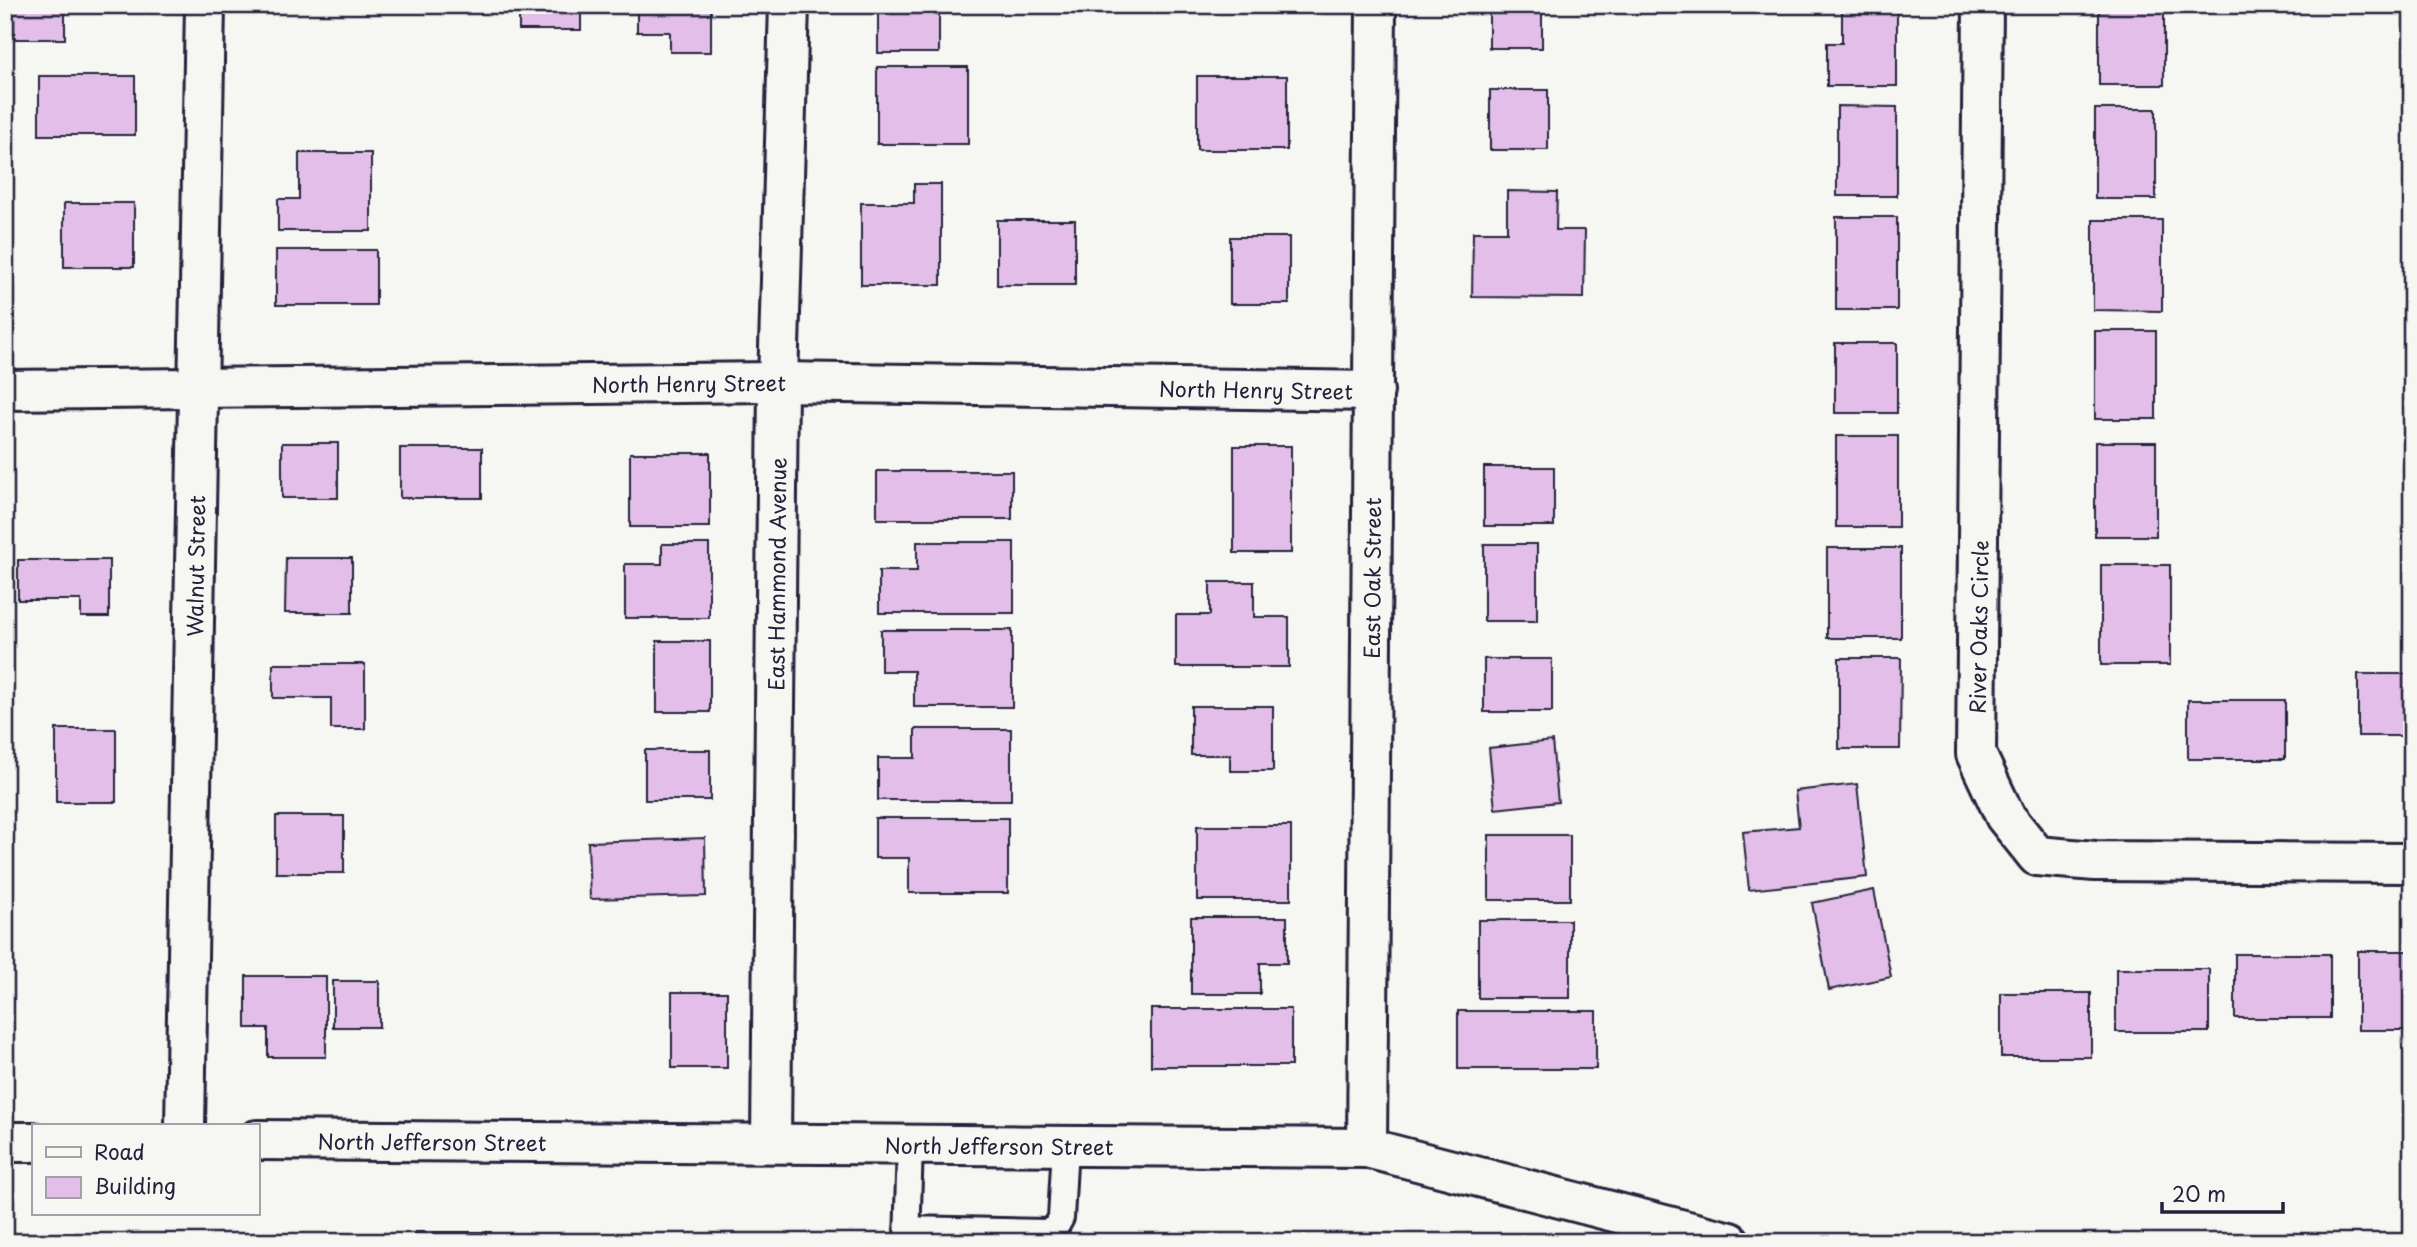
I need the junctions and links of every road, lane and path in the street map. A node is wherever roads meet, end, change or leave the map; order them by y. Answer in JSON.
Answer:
{"nodes":[{"id":1,"x":205,"y":5,"type":"edge"},
{"id":2,"x":789,"y":5,"type":"edge"},
{"id":3,"x":1377,"y":5,"type":"edge"},
{"id":4,"x":1983,"y":5,"type":"edge"},
{"id":5,"x":778,"y":382,"type":"junction"},
{"id":6,"x":197,"y":388,"type":"junction"},
{"id":7,"x":5,"y":390,"type":"edge"},
{"id":8,"x":1374,"y":391,"type":"junction"},
{"id":9,"x":2412,"y":863,"type":"edge"},
{"id":10,"x":185,"y":1124,"type":"edge"},
{"id":11,"x":259,"y":1140,"type":"edge"},
{"id":12,"x":5,"y":1142,"type":"edge"},
{"id":13,"x":32,"y":1142,"type":"edge"},
{"id":14,"x":772,"y":1143,"type":"junction"},
{"id":15,"x":910,"y":1144,"type":"junction"},
{"id":16,"x":1065,"y":1146,"type":"junction"},
{"id":17,"x":1367,"y":1149,"type":"junction"},
{"id":18,"x":907,"y":1236,"type":"edge"},
{"id":19,"x":1730,"y":1242,"type":"edge"}],
"edges":[{"from":1,"to":6,"type":"street","name":"Walnut Street"},
{"from":2,"to":5,"type":"street","name":"East Hammond Avenue"},
{"from":3,"to":8,"type":"street","name":"East Oak Street"},
{"from":4,"to":9,"type":"street","name":"River Oaks Circle"},
{"from":5,"to":6,"type":"street","name":"North Henry Street"},
{"from":5,"to":8,"type":"street","name":"North Henry Street"},
{"from":5,"to":14,"type":"street","name":"East Hammond Avenue"},
{"from":6,"to":7,"type":"street","name":"North Henry Street"},
{"from":6,"to":10,"type":"street","name":"Walnut Street"},
{"from":8,"to":17,"type":"street","name":"East Oak Street"},
{"from":11,"to":14,"type":"street","name":"North Jefferson Street"},
{"from":12,"to":13,"type":"street"},
{"from":14,"to":15,"type":"street","name":"North Jefferson Street"},
{"from":15,"to":16,"type":"street","name":"North Jefferson Street"},
{"from":15,"to":18,"type":"lane"},
{"from":16,"to":17,"type":"street","name":"North Jefferson Street"},
{"from":16,"to":18,"type":"lane"},
{"from":17,"to":19,"type":"street","name":"North Jefferson Street"}]}
